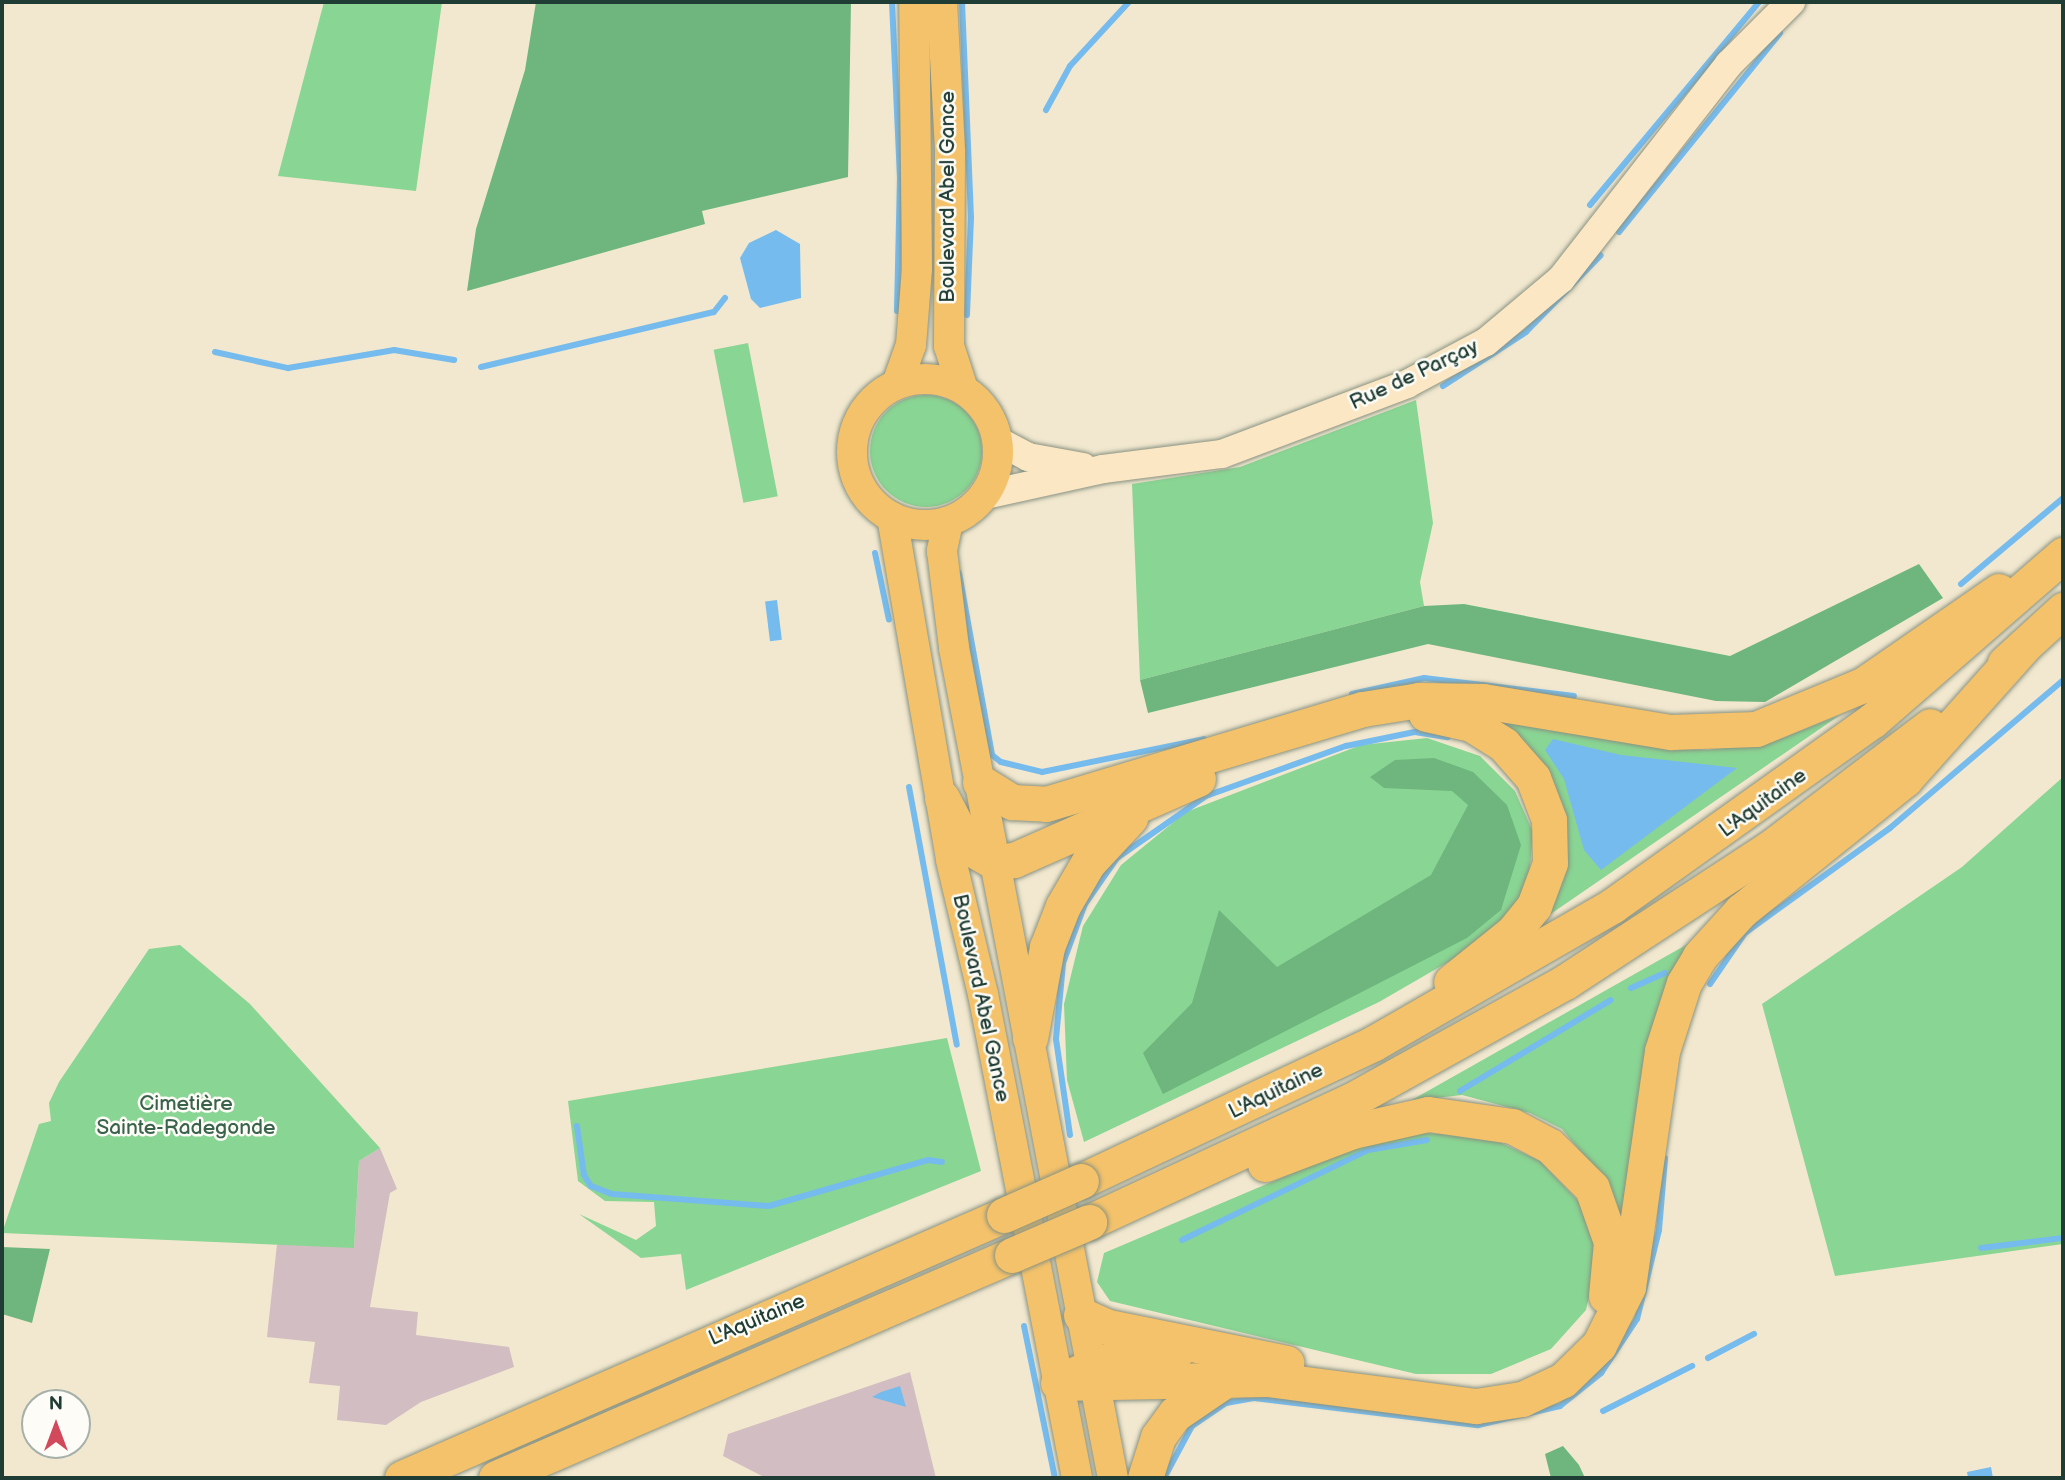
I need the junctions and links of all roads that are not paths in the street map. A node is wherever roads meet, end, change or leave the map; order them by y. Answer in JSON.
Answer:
{"nodes":[{"id":1,"x":915,"y":2,"type":"edge"},
{"id":2,"x":942,"y":2,"type":"edge"},
{"id":3,"x":1791,"y":2,"type":"edge"},
{"id":4,"x":897,"y":384,"type":"junction"},
{"id":5,"x":963,"y":389,"type":"junction"},
{"id":6,"x":998,"y":441,"type":"junction"},
{"id":7,"x":1103,"y":469,"type":"junction"},
{"id":8,"x":985,"y":495,"type":"junction"},
{"id":9,"x":892,"y":517,"type":"junction"},
{"id":10,"x":948,"y":522,"type":"junction"},
{"id":11,"x":2063,"y":549,"type":"edge"},
{"id":12,"x":2063,"y":555,"type":"edge"},
{"id":13,"x":2063,"y":610,"type":"edge"},
{"id":14,"x":2023,"y":647,"type":"junction"},
{"id":15,"x":980,"y":782,"type":"junction"},
{"id":16,"x":942,"y":798,"type":"junction"},
{"id":17,"x":1142,"y":804,"type":"junction"},
{"id":18,"x":995,"y":862,"type":"junction"},
{"id":19,"x":1030,"y":1038,"type":"junction"},
{"id":20,"x":1374,"y":1043,"type":"junction"},
{"id":21,"x":1163,"y":1190,"type":"junction"},
{"id":22,"x":1081,"y":1315,"type":"junction"},
{"id":23,"x":1199,"y":1345,"type":"junction"},
{"id":24,"x":1092,"y":1376,"type":"junction"},
{"id":25,"x":1230,"y":1377,"type":"junction"},
{"id":26,"x":1058,"y":1382,"type":"junction"},
{"id":27,"x":402,"y":1478,"type":"edge"},
{"id":28,"x":496,"y":1478,"type":"edge"},
{"id":29,"x":1077,"y":1478,"type":"edge"},
{"id":30,"x":1113,"y":1478,"type":"edge"},
{"id":31,"x":1145,"y":1478,"type":"edge"}],
"edges":[{"from":1,"to":4,"type":"main road","name":"Boulevard Abel Gance"},
{"from":2,"to":5,"type":"main road","name":"Boulevard Abel Gance"},
{"from":3,"to":7,"type":"street","name":"Rue de Parçay"},
{"from":4,"to":5,"type":"main road"},
{"from":4,"to":9,"type":"main road"},
{"from":5,"to":6,"type":"main road"},
{"from":6,"to":7,"type":"street","name":"Rue de Parçay"},
{"from":6,"to":8,"type":"main road"},
{"from":7,"to":8,"type":"street","name":"Rue de Parçay"},
{"from":8,"to":10,"type":"main road"},
{"from":9,"to":10,"type":"main road"},
{"from":9,"to":16,"type":"main road","name":"Boulevard Abel Gance"},
{"from":10,"to":15,"type":"main road","name":"Boulevard Abel Gance"},
{"from":11,"to":15,"type":"highway"},
{"from":12,"to":20,"type":"highway","name":"L'Aquitaine"},
{"from":13,"to":14,"type":"highway","name":"L'Aquitaine"},
{"from":14,"to":21,"type":"highway","name":"L'Aquitaine"},
{"from":14,"to":25,"type":"highway"},
{"from":15,"to":18,"type":"main road","name":"Boulevard Abel Gance"},
{"from":16,"to":18,"type":"highway"},
{"from":16,"to":26,"type":"main road","name":"Boulevard Abel Gance"},
{"from":17,"to":18,"type":"highway"},
{"from":17,"to":19,"type":"highway"},
{"from":17,"to":20,"type":"highway"},
{"from":18,"to":19,"type":"main road","name":"Boulevard Abel Gance"},
{"from":19,"to":22,"type":"main road","name":"Boulevard Abel Gance"},
{"from":20,"to":27,"type":"highway","name":"L'Aquitaine","bridge":true},
{"from":21,"to":23,"type":"highway"},
{"from":21,"to":28,"type":"highway","name":"L'Aquitaine","bridge":true},
{"from":22,"to":23,"type":"highway"},
{"from":22,"to":24,"type":"main road","name":"Boulevard Abel Gance"},
{"from":23,"to":24,"type":"highway"},
{"from":24,"to":25,"type":"highway"},
{"from":24,"to":26,"type":"highway"},
{"from":24,"to":30,"type":"main road","name":"Boulevard Abel Gance"},
{"from":25,"to":31,"type":"highway"},
{"from":26,"to":29,"type":"main road","name":"Boulevard Abel Gance"}]}
